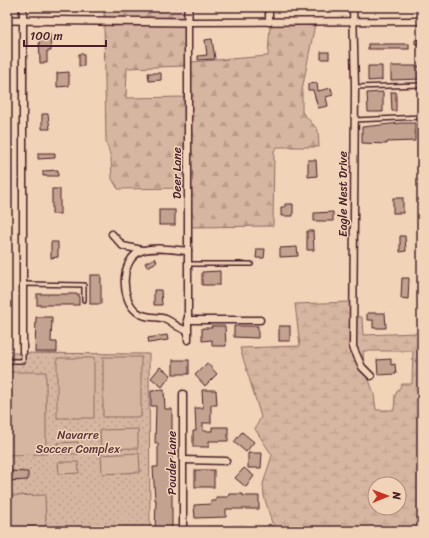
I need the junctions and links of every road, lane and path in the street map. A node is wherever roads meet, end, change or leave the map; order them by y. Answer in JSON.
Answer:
{"nodes":[{"id":1,"x":23,"y":7,"type":"edge"},
{"id":2,"x":188,"y":7,"type":"edge"},
{"id":3,"x":269,"y":7,"type":"edge"},
{"id":4,"x":353,"y":7,"type":"edge"},
{"id":5,"x":7,"y":20,"type":"edge"},
{"id":6,"x":23,"y":20,"type":"junction"},
{"id":7,"x":353,"y":20,"type":"junction"},
{"id":8,"x":422,"y":21,"type":"edge"},
{"id":9,"x":188,"y":22,"type":"junction"},
{"id":10,"x":269,"y":22,"type":"junction"},
{"id":11,"x":422,"y":85,"type":"edge"},
{"id":12,"x":355,"y":87,"type":"junction"},
{"id":13,"x":422,"y":117,"type":"edge"},
{"id":14,"x":354,"y":120,"type":"junction"},
{"id":15,"x":112,"y":234,"type":"dead end"},
{"id":16,"x":142,"y":250,"type":"junction"},
{"id":17,"x":188,"y":251,"type":"junction"},
{"id":18,"x":188,"y":264,"type":"junction"},
{"id":19,"x":251,"y":264,"type":"dead end"},
{"id":20,"x":23,"y":284,"type":"junction"},
{"id":21,"x":84,"y":300,"type":"dead end"},
{"id":22,"x":187,"y":320,"type":"junction"},
{"id":23,"x":260,"y":320,"type":"dead end"},
{"id":24,"x":187,"y":330,"type":"junction"},
{"id":25,"x":188,"y":340,"type":"dead end"},
{"id":26,"x":23,"y":352,"type":"joint"},
{"id":27,"x":7,"y":361,"type":"edge"},
{"id":28,"x":371,"y":376,"type":"dead end"},
{"id":29,"x":183,"y":394,"type":"dead end"},
{"id":30,"x":183,"y":460,"type":"junction"},
{"id":31,"x":226,"y":461,"type":"dead end"},
{"id":32,"x":244,"y":530,"type":"dead end"},
{"id":33,"x":183,"y":531,"type":"edge"},
{"id":34,"x":206,"y":531,"type":"edge"}],
"edges":[{"from":1,"to":6,"type":"street"},
{"from":2,"to":9,"type":"street","name":"Deer Lane"},
{"from":3,"to":10,"type":"street"},
{"from":4,"to":7,"type":"street","name":"Eagle Nest Drive"},
{"from":5,"to":6,"type":"street"},
{"from":6,"to":9,"type":"street"},
{"from":6,"to":20,"type":"street"},
{"from":7,"to":8,"type":"street"},
{"from":7,"to":10,"type":"street"},
{"from":7,"to":12,"type":"street","name":"Eagle Nest Drive"},
{"from":9,"to":10,"type":"street"},
{"from":9,"to":17,"type":"street","name":"Deer Lane"},
{"from":11,"to":12,"type":"lane"},
{"from":12,"to":14,"type":"street","name":"Eagle Nest Drive"},
{"from":13,"to":14,"type":"lane"},
{"from":14,"to":28,"type":"street","name":"Eagle Nest Drive"},
{"from":15,"to":16,"type":"street"},
{"from":16,"to":17,"type":"street"},
{"from":16,"to":24,"type":"street"},
{"from":17,"to":18,"type":"street","name":"Deer Lane"},
{"from":18,"to":19,"type":"lane"},
{"from":18,"to":22,"type":"street","name":"Deer Lane"},
{"from":20,"to":21,"type":"lane"},
{"from":20,"to":26,"type":"street"},
{"from":22,"to":23,"type":"street"},
{"from":22,"to":24,"type":"street","name":"Deer Lane"},
{"from":24,"to":25,"type":"street","name":"Deer Lane"},
{"from":26,"to":27,"type":"lane"},
{"from":29,"to":30,"type":"street","name":"Pouder Lane"},
{"from":30,"to":31,"type":"street"},
{"from":30,"to":33,"type":"street","name":"Pouder Lane"},
{"from":32,"to":34,"type":"street"}]}
